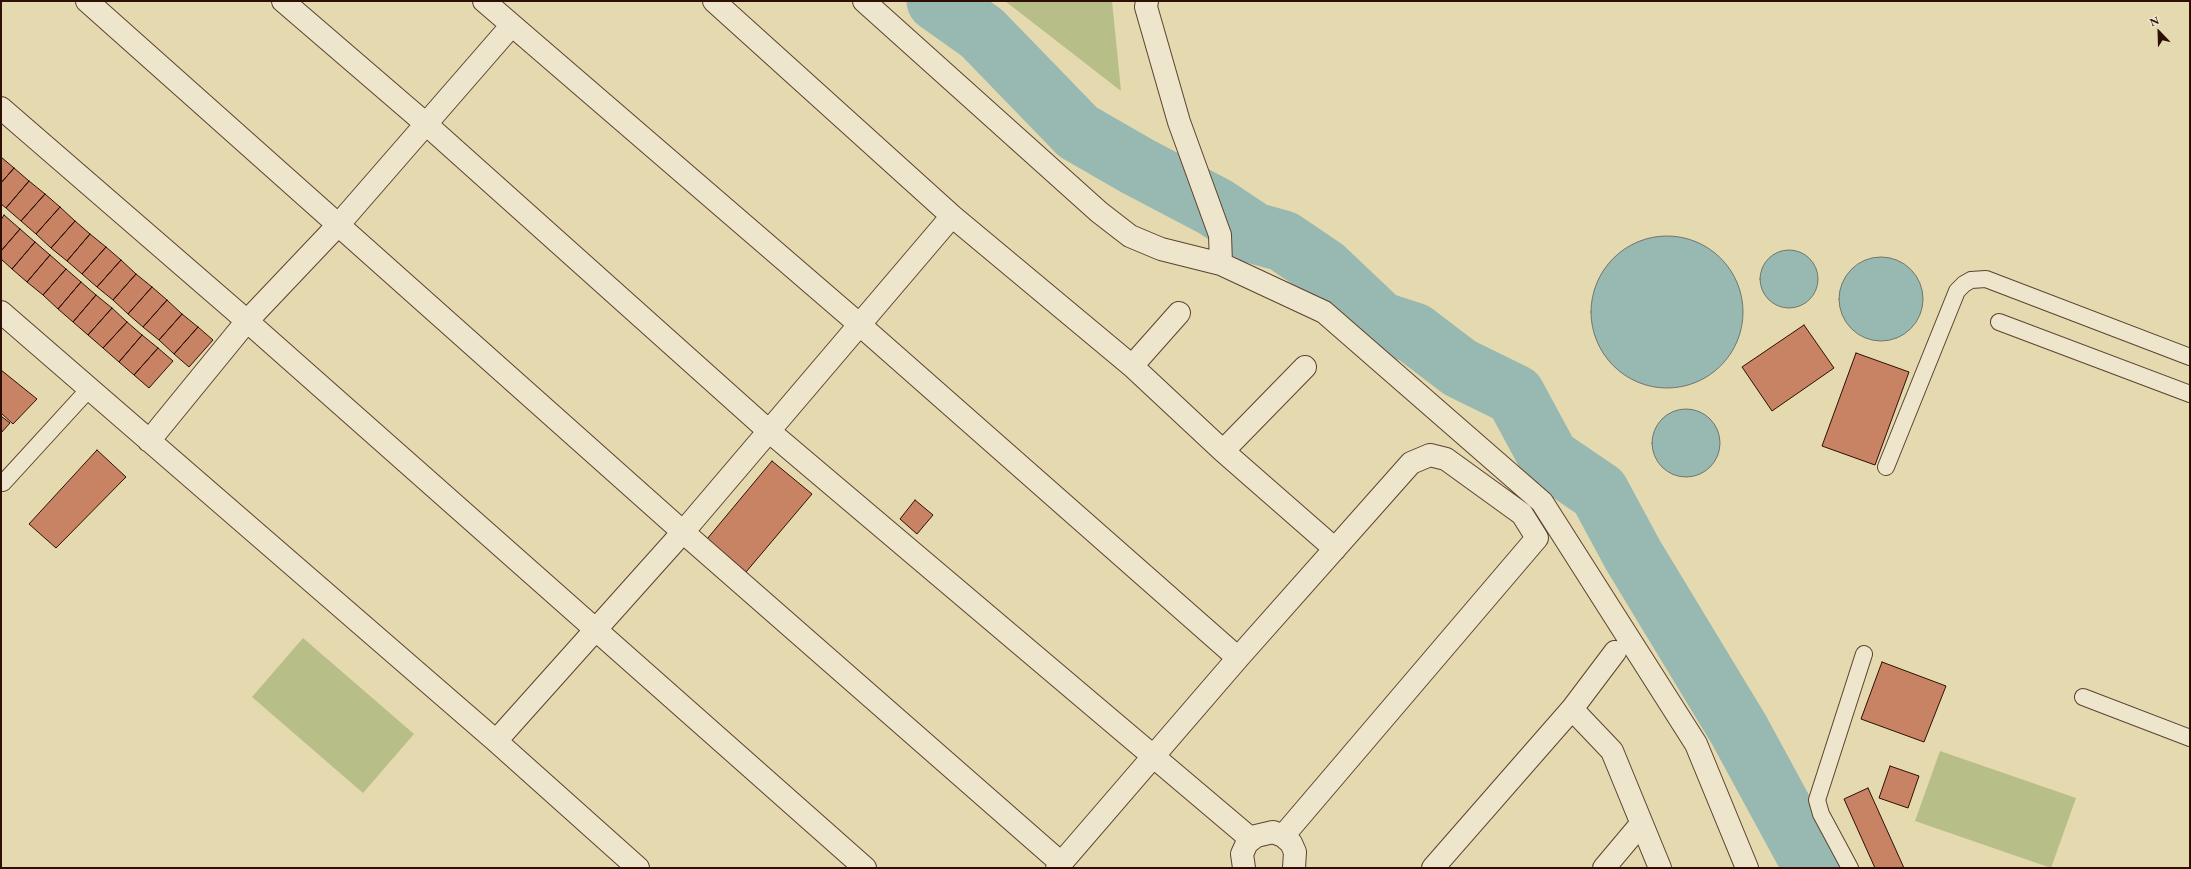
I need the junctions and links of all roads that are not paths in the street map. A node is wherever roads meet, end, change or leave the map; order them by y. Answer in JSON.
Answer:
{"nodes":[{"id":1,"x":87,"y":1,"type":"edge"},
{"id":2,"x":283,"y":1,"type":"edge"},
{"id":3,"x":484,"y":1,"type":"edge"},
{"id":4,"x":714,"y":1,"type":"edge"},
{"id":5,"x":864,"y":1,"type":"edge"},
{"id":6,"x":1146,"y":1,"type":"edge"},
{"id":7,"x":512,"y":25,"type":"junction"},
{"id":8,"x":1,"y":108,"type":"edge"},
{"id":9,"x":426,"y":124,"type":"junction"},
{"id":10,"x":952,"y":216,"type":"junction"},
{"id":11,"x":339,"y":224,"type":"junction"},
{"id":12,"x":1221,"y":264,"type":"junction"},
{"id":13,"x":1,"y":312,"type":"edge"},
{"id":14,"x":1179,"y":313,"type":"dead end"},
{"id":15,"x":247,"y":321,"type":"junction"},
{"id":16,"x":1999,"y":322,"type":"dead end"},
{"id":17,"x":860,"y":325,"type":"junction"},
{"id":18,"x":2190,"y":357,"type":"edge"},
{"id":19,"x":1132,"y":366,"type":"junction"},
{"id":20,"x":1305,"y":366,"type":"dead end"},
{"id":21,"x":89,"y":389,"type":"junction"},
{"id":22,"x":2190,"y":394,"type":"edge"},
{"id":23,"x":770,"y":432,"type":"junction"},
{"id":24,"x":149,"y":441,"type":"junction"},
{"id":25,"x":1223,"y":451,"type":"junction"},
{"id":26,"x":1886,"y":467,"type":"dead end"},
{"id":27,"x":3,"y":483,"type":"dead end"},
{"id":28,"x":683,"y":532,"type":"junction"},
{"id":29,"x":1335,"y":549,"type":"junction"},
{"id":30,"x":595,"y":629,"type":"junction"},
{"id":31,"x":1615,"y":652,"type":"dead end"},
{"id":32,"x":1864,"y":654,"type":"dead end"},
{"id":33,"x":1238,"y":658,"type":"junction"},
{"id":34,"x":2083,"y":697,"type":"dead end"},
{"id":35,"x":1572,"y":709,"type":"junction"},
{"id":36,"x":2190,"y":738,"type":"edge"},
{"id":37,"x":496,"y":741,"type":"junction"},
{"id":38,"x":1154,"y":756,"type":"junction"},
{"id":39,"x":1642,"y":824,"type":"junction"},
{"id":40,"x":1283,"y":836,"type":"junction"},
{"id":41,"x":1251,"y":839,"type":"junction"},
{"id":42,"x":1059,"y":866,"type":"edge"},
{"id":43,"x":638,"y":868,"type":"edge"},
{"id":44,"x":865,"y":868,"type":"edge"},
{"id":45,"x":1244,"y":868,"type":"edge"},
{"id":46,"x":1294,"y":868,"type":"edge"},
{"id":47,"x":1433,"y":868,"type":"edge"},
{"id":48,"x":1604,"y":868,"type":"edge"},
{"id":49,"x":1660,"y":868,"type":"edge"},
{"id":50,"x":1747,"y":868,"type":"edge"},
{"id":51,"x":1850,"y":868,"type":"edge"}],
"edges":[{"from":1,"to":11,"type":"street"},
{"from":2,"to":9,"type":"street"},
{"from":3,"to":7,"type":"street"},
{"from":4,"to":10,"type":"street"},
{"from":5,"to":12,"type":"street"},
{"from":6,"to":12,"type":"street"},
{"from":7,"to":9,"type":"street"},
{"from":7,"to":17,"type":"street"},
{"from":8,"to":15,"type":"street"},
{"from":9,"to":11,"type":"street"},
{"from":9,"to":23,"type":"street"},
{"from":10,"to":17,"type":"street"},
{"from":10,"to":19,"type":"street"},
{"from":11,"to":15,"type":"street"},
{"from":11,"to":28,"type":"street"},
{"from":12,"to":50,"type":"street"},
{"from":13,"to":21,"type":"street"},
{"from":14,"to":19,"type":"street"},
{"from":15,"to":24,"type":"street"},
{"from":15,"to":30,"type":"street"},
{"from":16,"to":22,"type":"lane"},
{"from":17,"to":23,"type":"street"},
{"from":17,"to":33,"type":"street"},
{"from":18,"to":26,"type":"lane"},
{"from":19,"to":25,"type":"street"},
{"from":20,"to":25,"type":"street"},
{"from":21,"to":24,"type":"street"},
{"from":21,"to":27,"type":"lane"},
{"from":23,"to":28,"type":"street"},
{"from":23,"to":38,"type":"street"},
{"from":24,"to":37,"type":"street"},
{"from":25,"to":29,"type":"street"},
{"from":28,"to":30,"type":"street"},
{"from":28,"to":42,"type":"street"},
{"from":29,"to":33,"type":"street"},
{"from":29,"to":40,"type":"street"},
{"from":30,"to":37,"type":"street"},
{"from":30,"to":44,"type":"street"},
{"from":31,"to":35,"type":"street"},
{"from":32,"to":51,"type":"lane"},
{"from":33,"to":38,"type":"street"},
{"from":34,"to":36,"type":"lane"},
{"from":35,"to":39,"type":"street"},
{"from":35,"to":47,"type":"street"},
{"from":37,"to":43,"type":"street"},
{"from":38,"to":41,"type":"street"},
{"from":38,"to":42,"type":"street"},
{"from":39,"to":48,"type":"street"},
{"from":39,"to":49,"type":"street"},
{"from":40,"to":41,"type":"street"},
{"from":40,"to":46,"type":"street"},
{"from":41,"to":45,"type":"street"}]}
